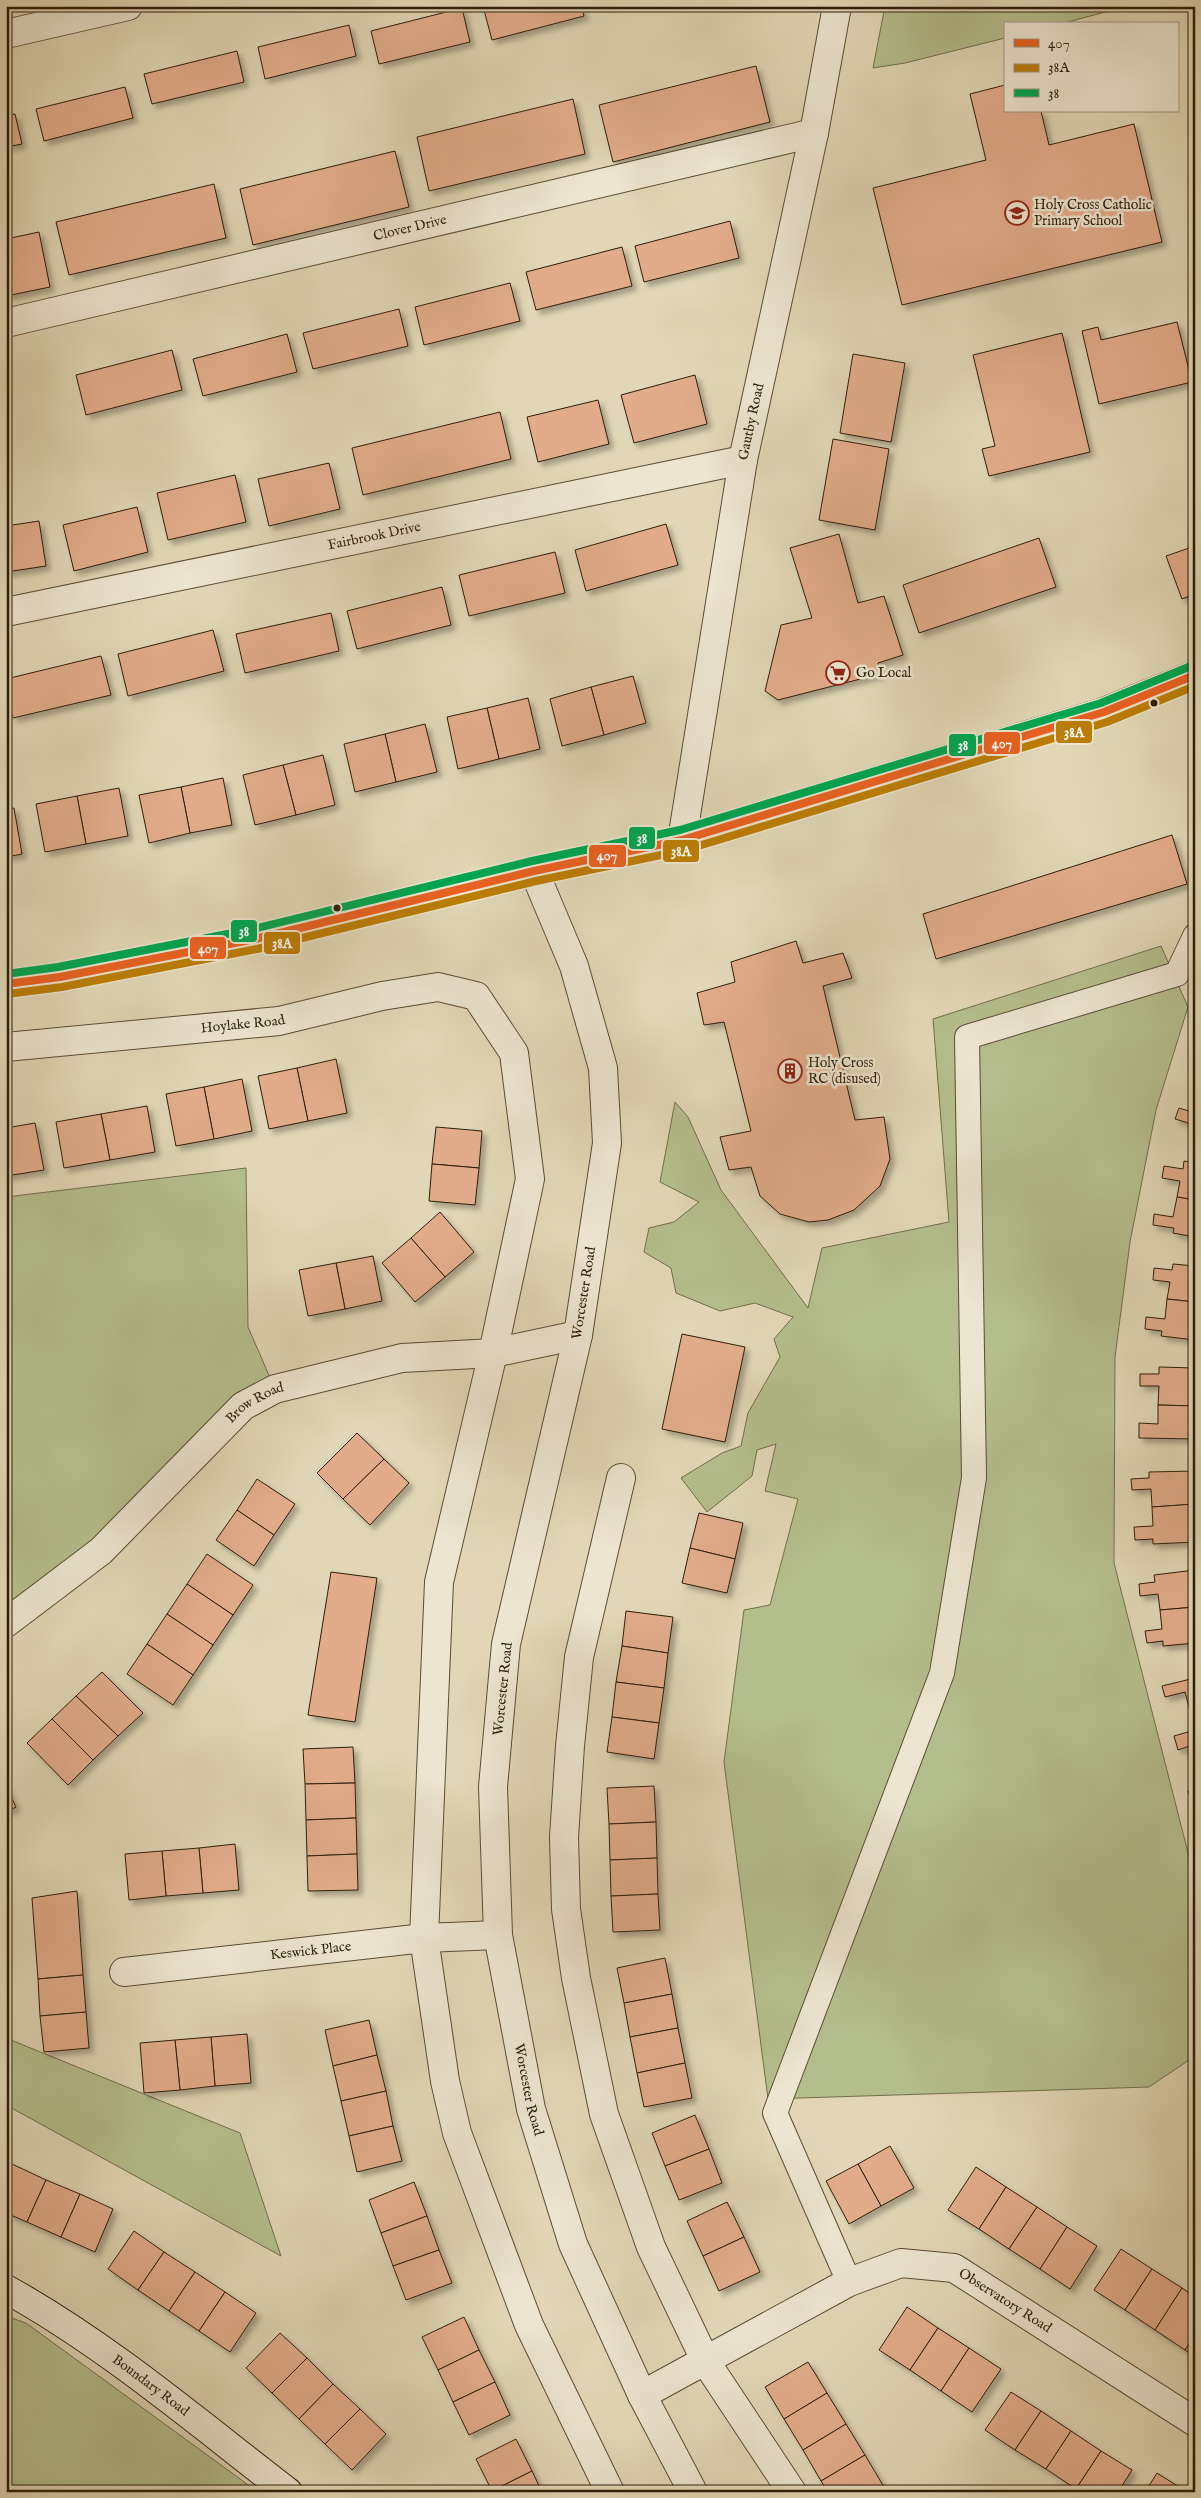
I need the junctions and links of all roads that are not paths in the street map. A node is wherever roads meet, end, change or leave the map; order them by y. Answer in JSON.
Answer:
{"nodes":[{"id":1,"x":128,"y":6,"type":"edge"},
{"id":2,"x":837,"y":6,"type":"edge"},
{"id":3,"x":6,"y":34,"type":"edge"},
{"id":4,"x":814,"y":133,"type":"junction"},
{"id":5,"x":6,"y":323,"type":"edge"},
{"id":6,"x":743,"y":460,"type":"junction"},
{"id":7,"x":6,"y":612,"type":"edge"},
{"id":8,"x":1195,"y":674,"type":"edge"},
{"id":9,"x":682,"y":840,"type":"junction"},
{"id":10,"x":534,"y":871,"type":"junction"},
{"id":11,"x":1195,"y":936,"type":"edge"},
{"id":12,"x":6,"y":984,"type":"edge"},
{"id":13,"x":6,"y":1047,"type":"edge"},
{"id":14,"x":578,"y":1335,"type":"junction"},
{"id":15,"x":493,"y":1353,"type":"junction"},
{"id":16,"x":621,"y":1478,"type":"dead end"},
{"id":17,"x":6,"y":1624,"type":"edge"},
{"id":18,"x":498,"y":1935,"type":"junction"},
{"id":19,"x":424,"y":1938,"type":"junction"},
{"id":20,"x":124,"y":1972,"type":"dead end"},
{"id":21,"x":849,"y":2282,"type":"junction"},
{"id":22,"x":6,"y":2289,"type":"edge"},
{"id":23,"x":706,"y":2362,"type":"junction"},
{"id":24,"x":642,"y":2395,"type":"junction"},
{"id":25,"x":1195,"y":2422,"type":"edge"},
{"id":26,"x":288,"y":2492,"type":"edge"},
{"id":27,"x":610,"y":2492,"type":"edge"},
{"id":28,"x":693,"y":2492,"type":"edge"},
{"id":29,"x":792,"y":2492,"type":"edge"}],
"edges":[{"from":1,"to":3,"type":"street"},
{"from":2,"to":4,"type":"street","name":"Gautby Road"},
{"from":4,"to":5,"type":"street","name":"Clover Drive"},
{"from":4,"to":6,"type":"street","name":"Gautby Road"},
{"from":6,"to":7,"type":"street","name":"Fairbrook Drive"},
{"from":6,"to":9,"type":"street","name":"Gautby Road"},
{"from":8,"to":9,"type":"main road"},
{"from":9,"to":10,"type":"main road"},
{"from":10,"to":12,"type":"main road"},
{"from":10,"to":14,"type":"street","name":"Worcester Road"},
{"from":11,"to":21,"type":"lane"},
{"from":13,"to":15,"type":"street","name":"Hoylake Road"},
{"from":14,"to":15,"type":"street","name":"Brow Road"},
{"from":14,"to":18,"type":"street","name":"Worcester Road"},
{"from":15,"to":17,"type":"street","name":"Brow Road"},
{"from":15,"to":19,"type":"street"},
{"from":16,"to":23,"type":"street"},
{"from":18,"to":19,"type":"street","name":"Keswick Place"},
{"from":18,"to":24,"type":"street","name":"Worcester Road"},
{"from":19,"to":20,"type":"street","name":"Keswick Place"},
{"from":19,"to":27,"type":"street"},
{"from":21,"to":23,"type":"street","name":"Observatory Road"},
{"from":21,"to":25,"type":"street","name":"Observatory Road"},
{"from":22,"to":26,"type":"street","name":"Boundary Road"},
{"from":23,"to":24,"type":"street","name":"Observatory Road"},
{"from":23,"to":29,"type":"street"},
{"from":24,"to":28,"type":"street","name":"Worcester Road"}]}
